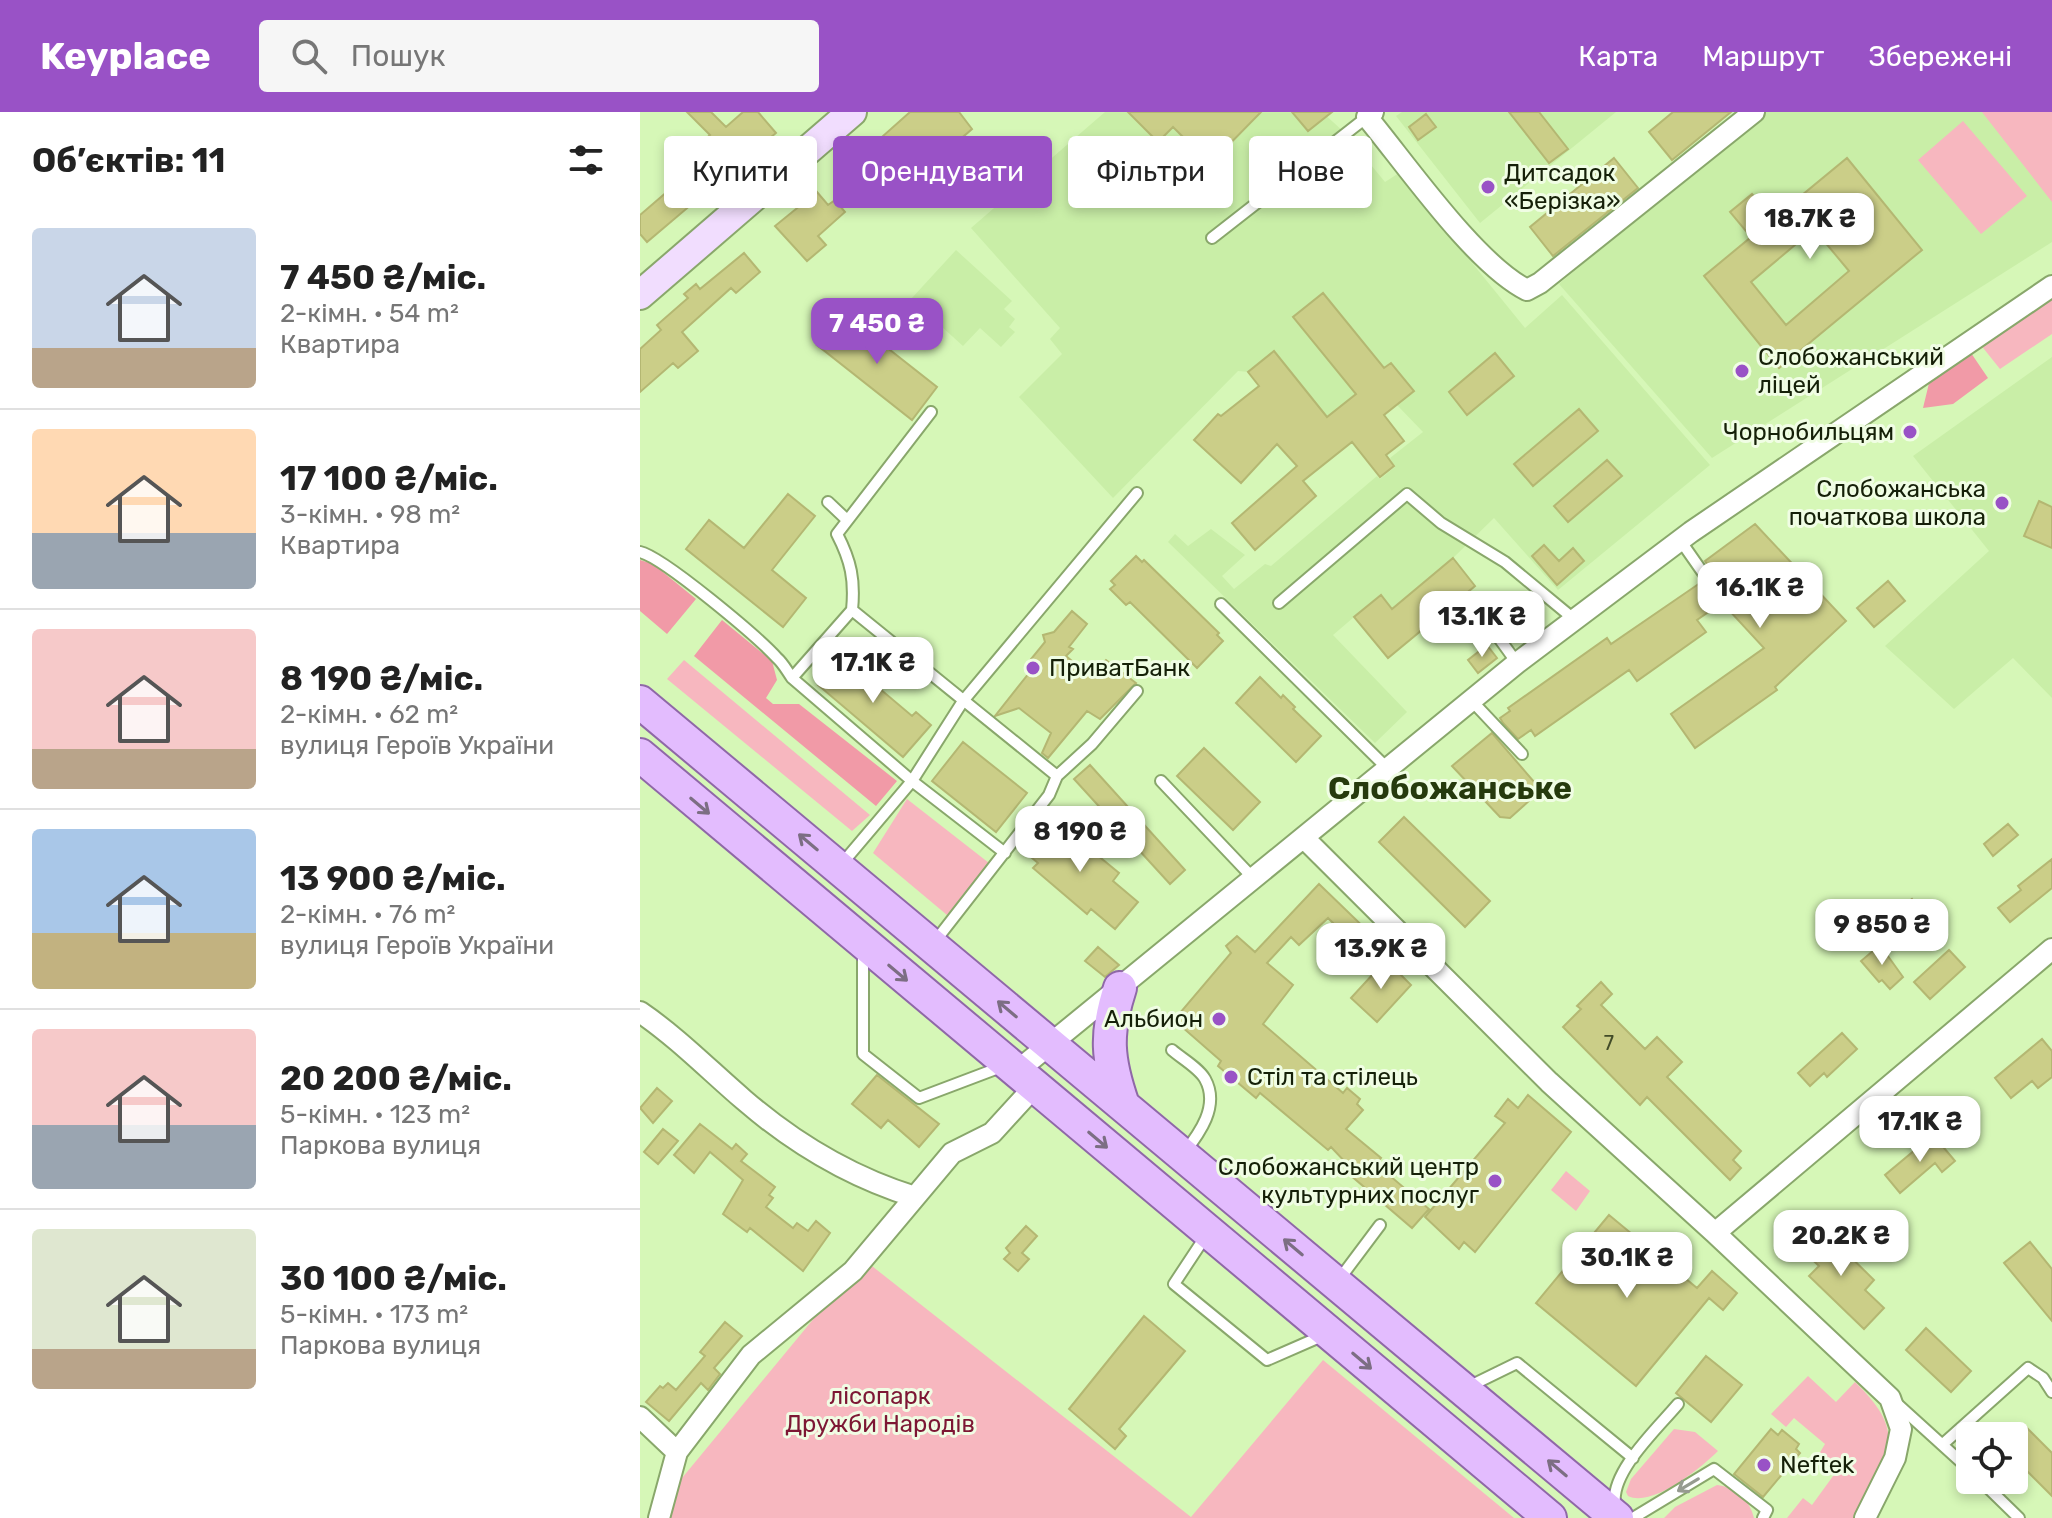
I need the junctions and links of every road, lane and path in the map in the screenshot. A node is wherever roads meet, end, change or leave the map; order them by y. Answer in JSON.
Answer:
{"nodes":[{"id":1,"x":852,"y":112,"type":"edge"},
{"id":2,"x":1754,"y":112,"type":"edge"},
{"id":3,"x":1367,"y":114,"type":"edge"},
{"id":4,"x":1212,"y":238,"type":"dead end"},
{"id":5,"x":2052,"y":286,"type":"edge"},
{"id":6,"x":640,"y":295,"type":"edge"},
{"id":7,"x":931,"y":412,"type":"dead end"},
{"id":8,"x":1137,"y":493,"type":"dead end"},
{"id":9,"x":828,"y":502,"type":"dead end"},
{"id":10,"x":846,"y":519,"type":"junction"},
{"id":11,"x":1680,"y":540,"type":"junction"},
{"id":12,"x":640,"y":552,"type":"edge"},
{"id":13,"x":1722,"y":600,"type":"dead end"},
{"id":14,"x":1279,"y":603,"type":"dead end"},
{"id":15,"x":1221,"y":604,"type":"dead end"},
{"id":16,"x":1475,"y":605,"type":"dead end"},
{"id":17,"x":852,"y":610,"type":"junction"},
{"id":18,"x":1575,"y":620,"type":"junction"},
{"id":19,"x":1517,"y":663,"type":"junction"},
{"id":20,"x":792,"y":678,"type":"junction"},
{"id":21,"x":1137,"y":691,"type":"dead end"},
{"id":22,"x":1471,"y":700,"type":"junction"},
{"id":23,"x":963,"y":701,"type":"junction"},
{"id":24,"x":640,"y":702,"type":"edge"},
{"id":25,"x":1522,"y":754,"type":"dead end"},
{"id":26,"x":640,"y":755,"type":"edge"},
{"id":27,"x":1387,"y":768,"type":"junction"},
{"id":28,"x":1057,"y":776,"type":"junction"},
{"id":29,"x":912,"y":781,"type":"junction"},
{"id":30,"x":1161,"y":781,"type":"dead end"},
{"id":31,"x":1305,"y":839,"type":"junction"},
{"id":32,"x":1005,"y":853,"type":"junction"},
{"id":33,"x":839,"y":868,"type":"junction"},
{"id":34,"x":1254,"y":879,"type":"junction"},
{"id":35,"x":863,"y":943,"type":"junction"},
{"id":36,"x":932,"y":945,"type":"junction"},
{"id":37,"x":2052,"y":950,"type":"edge"},
{"id":38,"x":1120,"y":988,"type":"junction"},
{"id":39,"x":640,"y":1012,"type":"edge"},
{"id":40,"x":1050,"y":1045,"type":"junction"},
{"id":41,"x":1172,"y":1050,"type":"dead end"},
{"id":42,"x":1019,"y":1074,"type":"junction"},
{"id":43,"x":1123,"y":1105,"type":"junction"},
{"id":44,"x":1182,"y":1155,"type":"junction"},
{"id":45,"x":915,"y":1197,"type":"junction"},
{"id":46,"x":1380,"y":1225,"type":"dead end"},
{"id":47,"x":1208,"y":1232,"type":"junction"},
{"id":48,"x":1715,"y":1233,"type":"junction"},
{"id":49,"x":1336,"y":1283,"type":"junction"},
{"id":50,"x":1329,"y":1333,"type":"junction"},
{"id":51,"x":1464,"y":1389,"type":"junction"},
{"id":52,"x":2052,"y":1392,"type":"edge"},
{"id":53,"x":1890,"y":1398,"type":"junction"},
{"id":54,"x":1678,"y":1404,"type":"dead end"},
{"id":55,"x":640,"y":1417,"type":"edge"},
{"id":56,"x":1943,"y":1444,"type":"junction"},
{"id":57,"x":677,"y":1452,"type":"junction"},
{"id":58,"x":1956,"y":1457,"type":"edge"},
{"id":59,"x":1633,"y":1458,"type":"junction"},
{"id":60,"x":1994,"y":1494,"type":"edge"},
{"id":61,"x":659,"y":1518,"type":"edge"},
{"id":62,"x":1550,"y":1518,"type":"edge"},
{"id":63,"x":1619,"y":1518,"type":"edge"},
{"id":64,"x":1633,"y":1518,"type":"edge"},
{"id":65,"x":1763,"y":1518,"type":"edge"},
{"id":66,"x":1865,"y":1518,"type":"edge"},
{"id":67,"x":2019,"y":1518,"type":"edge"}],
"edges":[{"from":1,"to":6,"type":"main road"},
{"from":2,"to":3,"type":"street"},
{"from":3,"to":4,"type":"lane"},
{"from":5,"to":11,"type":"street"},
{"from":7,"to":10,"type":"lane"},
{"from":8,"to":23,"type":"lane"},
{"from":9,"to":10,"type":"lane"},
{"from":10,"to":17,"type":"lane"},
{"from":11,"to":13,"type":"lane"},
{"from":11,"to":18,"type":"street"},
{"from":12,"to":20,"type":"lane"},
{"from":14,"to":18,"type":"lane"},
{"from":15,"to":27,"type":"lane"},
{"from":16,"to":19,"type":"lane"},
{"from":17,"to":20,"type":"lane"},
{"from":17,"to":23,"type":"lane"},
{"from":18,"to":19,"type":"street"},
{"from":19,"to":22,"type":"street"},
{"from":20,"to":29,"type":"lane"},
{"from":21,"to":28,"type":"lane"},
{"from":22,"to":25,"type":"lane"},
{"from":22,"to":27,"type":"street"},
{"from":23,"to":28,"type":"lane"},
{"from":23,"to":29,"type":"lane"},
{"from":33,"to":24,"type":"main road","one_way":true},
{"from":26,"to":35,"type":"main road","one_way":true},
{"from":27,"to":31,"type":"street"},
{"from":28,"to":32,"type":"lane"},
{"from":29,"to":32,"type":"lane"},
{"from":29,"to":33,"type":"lane"},
{"from":30,"to":34,"type":"lane"},
{"from":31,"to":34,"type":"street"},
{"from":31,"to":48,"type":"street"},
{"from":32,"to":36,"type":"lane"},
{"from":33,"to":36,"type":"main road"},
{"from":34,"to":38,"type":"street"},
{"from":35,"to":42,"type":"main road","one_way":true},
{"from":35,"to":42,"type":"lane"},
{"from":40,"to":36,"type":"main road","one_way":true},
{"from":37,"to":48,"type":"street"},
{"from":38,"to":40,"type":"street"},
{"from":38,"to":43,"type":"main road"},
{"from":39,"to":45,"type":"street"},
{"from":40,"to":42,"type":"street"},
{"from":40,"to":43,"type":"main road"},
{"from":41,"to":44,"type":"lane"},
{"from":42,"to":45,"type":"street"},
{"from":42,"to":47,"type":"main road","one_way":true},
{"from":43,"to":44,"type":"main road"},
{"from":49,"to":44,"type":"main road","one_way":true},
{"from":45,"to":57,"type":"street"},
{"from":46,"to":49,"type":"lane"},
{"from":47,"to":50,"type":"main road"},
{"from":47,"to":50,"type":"lane"},
{"from":48,"to":53,"type":"street"},
{"from":49,"to":51,"type":"main road"},
{"from":50,"to":62,"type":"main road","one_way":true},
{"from":51,"to":59,"type":"lane"},
{"from":63,"to":51,"type":"main road","one_way":true},
{"from":52,"to":56,"type":"lane"},
{"from":53,"to":56,"type":"lane"},
{"from":53,"to":66,"type":"street"},
{"from":54,"to":59,"type":"lane"},
{"from":55,"to":57,"type":"street"},
{"from":56,"to":58,"type":"lane"},
{"from":57,"to":61,"type":"street"},
{"from":59,"to":63,"type":"lane"},
{"from":60,"to":67,"type":"lane"},
{"from":65,"to":64,"type":"lane","one_way":true}]}
